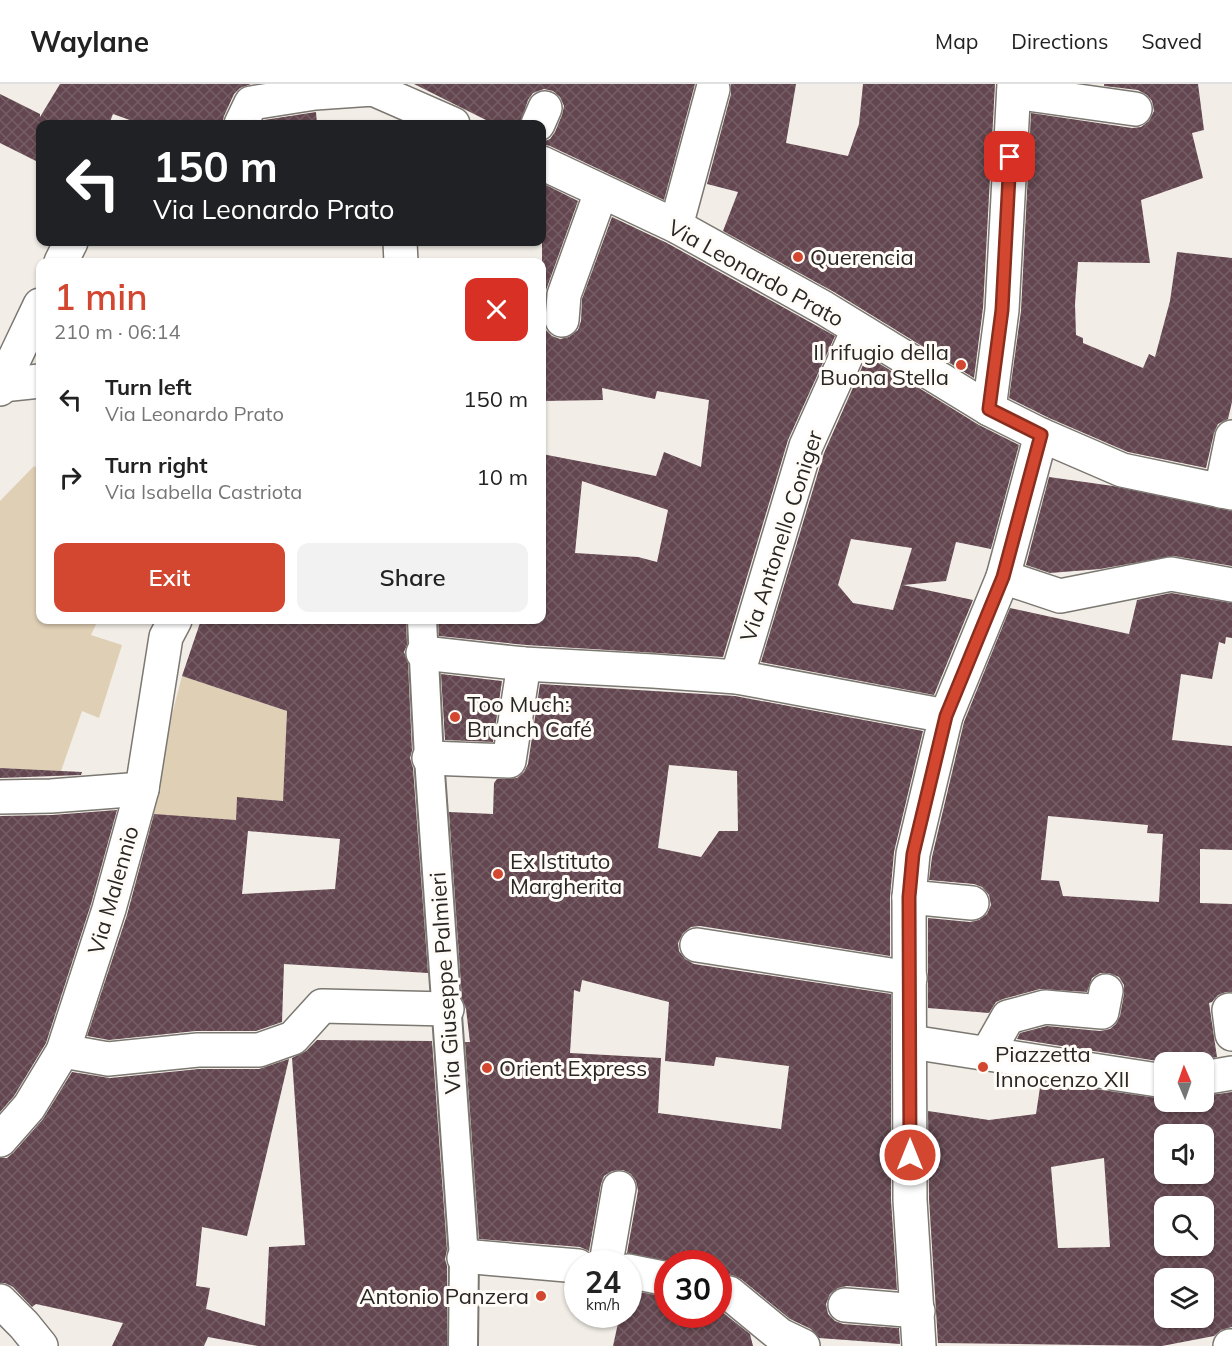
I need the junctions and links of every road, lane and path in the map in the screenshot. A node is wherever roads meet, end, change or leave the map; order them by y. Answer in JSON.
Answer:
{"nodes":[{"id":1,"x":1014,"y":88,"type":"edge"},
{"id":2,"x":712,"y":89,"type":"dead end"},
{"id":3,"x":396,"y":103,"type":"edge"},
{"id":4,"x":1135,"y":109,"type":"dead end"},
{"id":5,"x":243,"y":120,"type":"edge"},
{"id":6,"x":442,"y":120,"type":"edge"},
{"id":7,"x":546,"y":166,"type":"edge"},
{"id":8,"x":601,"y":192,"type":"junction"},
{"id":9,"x":676,"y":226,"type":"junction"},
{"id":10,"x":36,"y":313,"type":"edge"},
{"id":11,"x":562,"y":321,"type":"dead end"},
{"id":12,"x":858,"y":330,"type":"junction"},
{"id":13,"x":36,"y":382,"type":"edge"},
{"id":14,"x":1,"y":387,"type":"edge"},
{"id":15,"x":989,"y":409,"type":"junction"},
{"id":16,"x":1041,"y":435,"type":"junction"},
{"id":17,"x":1232,"y":437,"type":"edge"},
{"id":18,"x":1226,"y":492,"type":"edge"},
{"id":19,"x":1003,"y":577,"type":"junction"},
{"id":20,"x":1232,"y":585,"type":"edge"},
{"id":21,"x":173,"y":624,"type":"edge"},
{"id":22,"x":422,"y":624,"type":"edge"},
{"id":23,"x":423,"y":653,"type":"junction"},
{"id":24,"x":524,"y":664,"type":"junction"},
{"id":25,"x":737,"y":677,"type":"junction"},
{"id":26,"x":946,"y":716,"type":"junction"},
{"id":27,"x":429,"y":758,"type":"junction"},
{"id":28,"x":142,"y":789,"type":"junction"},
{"id":29,"x":0,"y":797,"type":"edge"},
{"id":30,"x":909,"y":897,"type":"junction"},
{"id":31,"x":972,"y":903,"type":"dead end"},
{"id":32,"x":697,"y":945,"type":"dead end"},
{"id":33,"x":910,"y":978,"type":"junction"},
{"id":34,"x":1106,"y":991,"type":"dead end"},
{"id":35,"x":447,"y":1009,"type":"junction"},
{"id":36,"x":911,"y":1042,"type":"junction"},
{"id":37,"x":63,"y":1051,"type":"junction"},
{"id":38,"x":987,"y":1054,"type":"junction"},
{"id":39,"x":1232,"y":1073,"type":"edge"},
{"id":40,"x":1214,"y":1076,"type":"edge"},
{"id":41,"x":1154,"y":1080,"type":"edge"},
{"id":42,"x":0,"y":1140,"type":"edge"},
{"id":43,"x":619,"y":1188,"type":"dead end"},
{"id":44,"x":621,"y":1250,"type":"edge"},
{"id":45,"x":464,"y":1258,"type":"junction"},
{"id":46,"x":564,"y":1265,"type":"edge"},
{"id":47,"x":732,"y":1295,"type":"edge"},
{"id":48,"x":0,"y":1301,"type":"edge"},
{"id":49,"x":845,"y":1305,"type":"dead end"},
{"id":50,"x":918,"y":1311,"type":"junction"},
{"id":51,"x":22,"y":1337,"type":"edge"},
{"id":52,"x":463,"y":1346,"type":"edge"},
{"id":53,"x":803,"y":1346,"type":"edge"},
{"id":54,"x":919,"y":1346,"type":"edge"}],
"edges":[{"from":1,"to":4,"type":"street"},
{"from":1,"to":15,"type":"street"},
{"from":2,"to":9,"type":"street"},
{"from":3,"to":5,"type":"street"},
{"from":3,"to":6,"type":"street"},
{"from":7,"to":8,"type":"street","name":"Via Leonardo Prato"},
{"from":8,"to":9,"type":"street","name":"Via Leonardo Prato"},
{"from":8,"to":11,"type":"street"},
{"from":9,"to":12,"type":"street","name":"Via Leonardo Prato"},
{"from":10,"to":14,"type":"street"},
{"from":12,"to":15,"type":"street","name":"Via Leonardo Prato"},
{"from":12,"to":25,"type":"street","name":"Via Antonello Coniger"},
{"from":13,"to":14,"type":"street"},
{"from":15,"to":16,"type":"street","name":"Via Leonardo Prato"},
{"from":16,"to":18,"type":"street","name":"Via Leonardo Prato"},
{"from":16,"to":19,"type":"street"},
{"from":17,"to":18,"type":"street"},
{"from":19,"to":20,"type":"street"},
{"from":19,"to":26,"type":"street"},
{"from":21,"to":28,"type":"street","name":"Via Malennio"},
{"from":22,"to":23,"type":"street","name":"Via Giuseppe Palmieri"},
{"from":23,"to":24,"type":"street"},
{"from":23,"to":27,"type":"street","name":"Via Giuseppe Palmieri"},
{"from":24,"to":25,"type":"street"},
{"from":24,"to":27,"type":"street"},
{"from":25,"to":26,"type":"street"},
{"from":26,"to":30,"type":"street"},
{"from":27,"to":35,"type":"street","name":"Via Giuseppe Palmieri"},
{"from":28,"to":29,"type":"street"},
{"from":28,"to":37,"type":"street","name":"Via Malennio"},
{"from":30,"to":31,"type":"street"},
{"from":30,"to":33,"type":"street"},
{"from":32,"to":33,"type":"street"},
{"from":33,"to":36,"type":"street"},
{"from":34,"to":38,"type":"street"},
{"from":35,"to":37,"type":"street"},
{"from":35,"to":45,"type":"street","name":"Via Giuseppe Palmieri"},
{"from":36,"to":38,"type":"street"},
{"from":36,"to":50,"type":"street"},
{"from":37,"to":42,"type":"street","name":"Via Malennio"},
{"from":38,"to":41,"type":"street"},
{"from":39,"to":40,"type":"street"},
{"from":43,"to":44,"type":"street"},
{"from":45,"to":46,"type":"street"},
{"from":45,"to":52,"type":"street","name":"Via Giuseppe Palmieri"},
{"from":47,"to":53,"type":"street"},
{"from":48,"to":51,"type":"street"},
{"from":49,"to":50,"type":"street"},
{"from":50,"to":54,"type":"street"}]}
